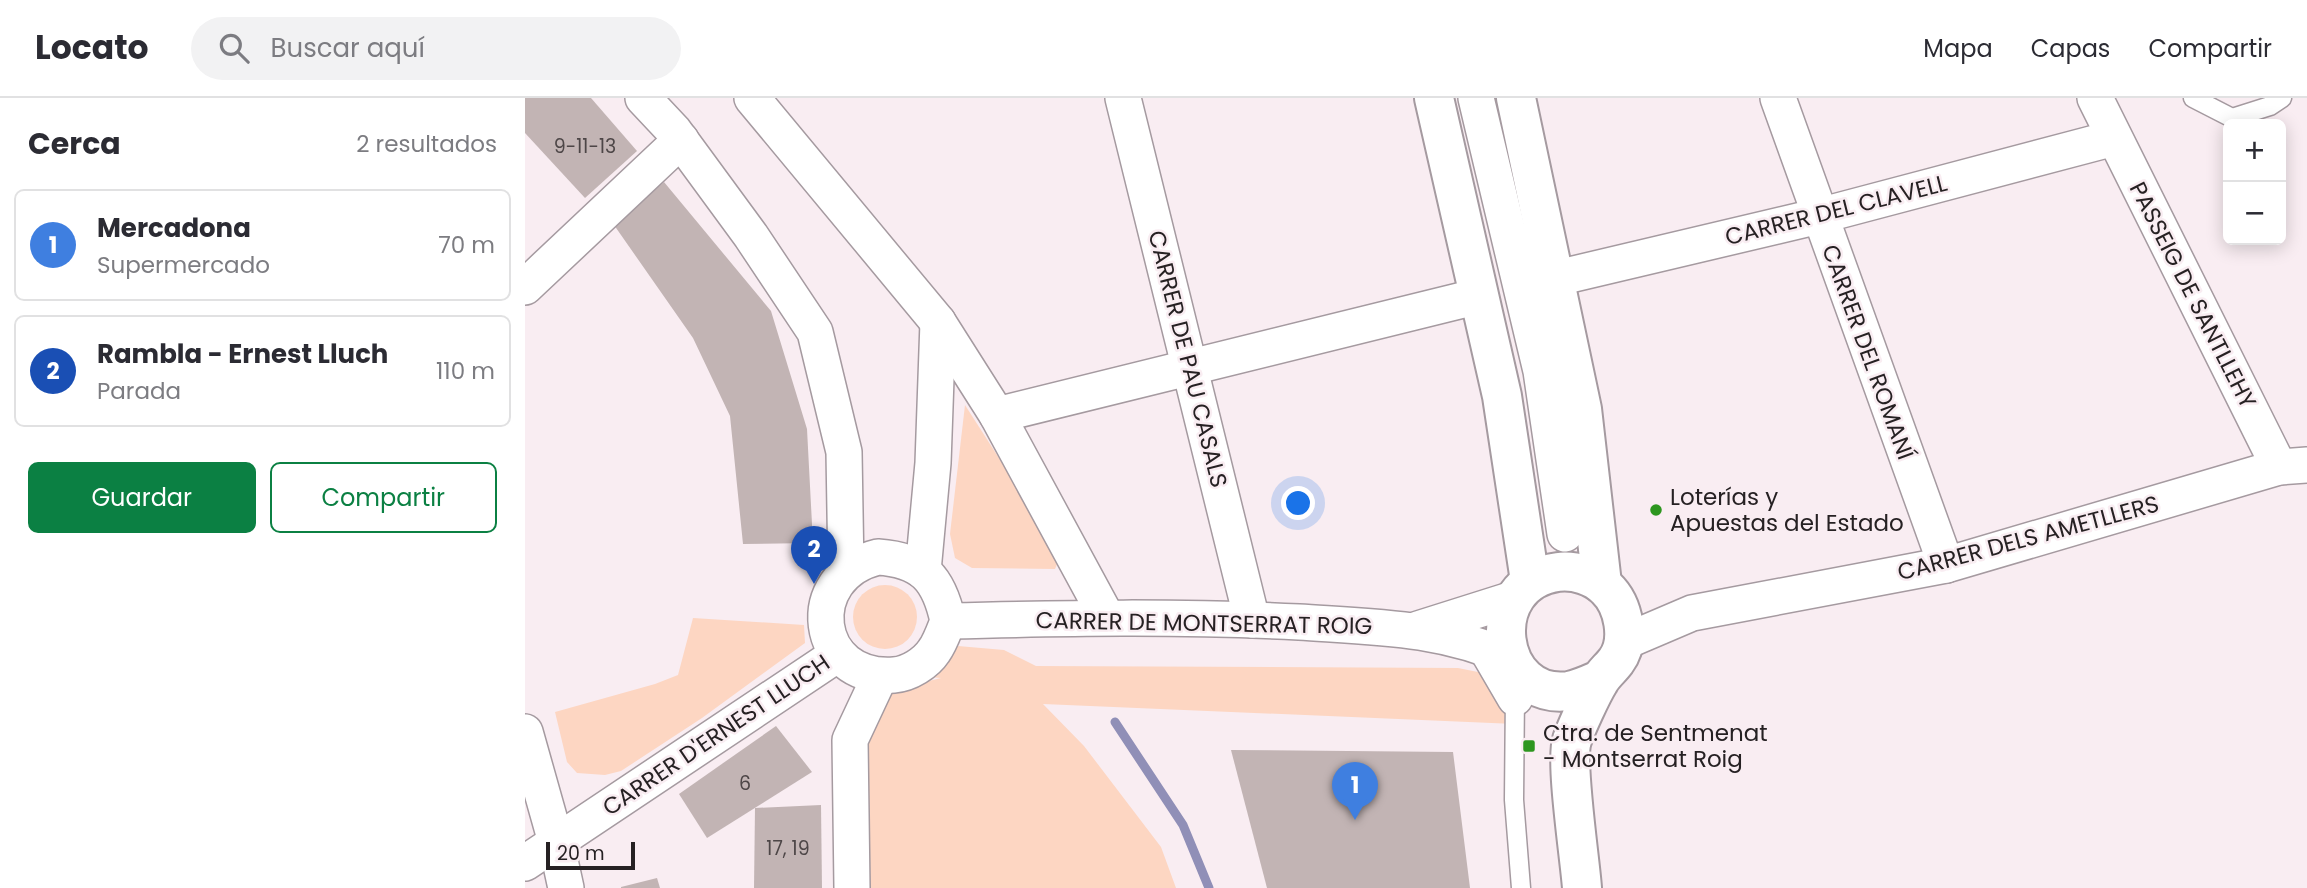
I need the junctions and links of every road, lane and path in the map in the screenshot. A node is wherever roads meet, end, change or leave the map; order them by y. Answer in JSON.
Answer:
{"nodes":[{"id":1,"x":643,"y":98,"type":"edge"},
{"id":2,"x":752,"y":98,"type":"edge"},
{"id":3,"x":1123,"y":98,"type":"edge"},
{"id":4,"x":1434,"y":98,"type":"edge"},
{"id":5,"x":1476,"y":98,"type":"edge"},
{"id":6,"x":1516,"y":98,"type":"edge"},
{"id":7,"x":1779,"y":98,"type":"edge"},
{"id":8,"x":2095,"y":98,"type":"edge"},
{"id":9,"x":2193,"y":98,"type":"edge"},
{"id":10,"x":2282,"y":98,"type":"edge"},
{"id":11,"x":2114,"y":138,"type":"junction"},
{"id":12,"x":681,"y":140,"type":"junction"},
{"id":13,"x":1819,"y":216,"type":"junction"},
{"id":14,"x":1557,"y":278,"type":"junction"},
{"id":15,"x":525,"y":287,"type":"edge"},
{"id":16,"x":1479,"y":296,"type":"junction"},
{"id":17,"x":939,"y":322,"type":"junction"},
{"id":18,"x":1190,"y":369,"type":"junction"},
{"id":19,"x":997,"y":415,"type":"junction"},
{"id":20,"x":2293,"y":466,"type":"edge"},
{"id":21,"x":1565,"y":534,"type":"dead end"},
{"id":22,"x":1946,"y":565,"type":"junction"},
{"id":23,"x":846,"y":571,"type":"junction"},
{"id":24,"x":923,"y":571,"type":"junction"},
{"id":25,"x":1522,"y":590,"type":"junction"},
{"id":26,"x":1608,"y":591,"type":"junction"},
{"id":27,"x":1692,"y":613,"type":"junction"},
{"id":28,"x":1106,"y":616,"type":"junction"},
{"id":29,"x":1252,"y":620,"type":"junction"},
{"id":30,"x":948,"y":621,"type":"junction"},
{"id":31,"x":1418,"y":629,"type":"junction"},
{"id":32,"x":1624,"y":642,"type":"junction"},
{"id":33,"x":838,"y":654,"type":"junction"},
{"id":34,"x":1515,"y":672,"type":"junction"},
{"id":35,"x":880,"y":676,"type":"junction"},
{"id":36,"x":1599,"y":680,"type":"junction"},
{"id":37,"x":525,"y":732,"type":"edge"},
{"id":38,"x":1572,"y":740,"type":"junction"},
{"id":39,"x":556,"y":842,"type":"junction"},
{"id":40,"x":525,"y":863,"type":"edge"},
{"id":41,"x":566,"y":888,"type":"edge"},
{"id":42,"x":852,"y":888,"type":"edge"},
{"id":43,"x":1521,"y":888,"type":"edge"},
{"id":44,"x":1582,"y":888,"type":"edge"}],
"edges":[{"from":1,"to":12,"type":"street"},
{"from":2,"to":17,"type":"street"},
{"from":3,"to":18,"type":"street","name":"CARRER DE PAU CASALS"},
{"from":4,"to":16,"type":"street"},
{"from":5,"to":21,"type":"street"},
{"from":6,"to":14,"type":"street"},
{"from":7,"to":13,"type":"street","name":"CARRER DEL ROMANÍ"},
{"from":8,"to":11,"type":"street","name":"PASSEIG DE SANTLLEHY"},
{"from":9,"to":10,"type":"lane"},
{"from":11,"to":13,"type":"street","name":"CARRER DEL CLAVELL"},
{"from":11,"to":20,"type":"street","name":"PASSEIG DE SANTLLEHY"},
{"from":12,"to":15,"type":"street"},
{"from":12,"to":23,"type":"street"},
{"from":13,"to":14,"type":"street","name":"CARRER DEL CLAVELL"},
{"from":13,"to":22,"type":"street","name":"CARRER DEL ROMANÍ"},
{"from":14,"to":26,"type":"street"},
{"from":16,"to":18,"type":"street"},
{"from":16,"to":25,"type":"street"},
{"from":17,"to":19,"type":"street"},
{"from":17,"to":24,"type":"street"},
{"from":18,"to":19,"type":"street"},
{"from":18,"to":29,"type":"street","name":"CARRER DE PAU CASALS"},
{"from":19,"to":28,"type":"street"},
{"from":20,"to":22,"type":"street","name":"CARRER DELS AMETLLERS"},
{"from":22,"to":27,"type":"street","name":"CARRER DELS AMETLLERS"},
{"from":23,"to":24,"type":"street"},
{"from":23,"to":33,"type":"street"},
{"from":24,"to":30,"type":"street"},
{"from":25,"to":26,"type":"street"},
{"from":25,"to":31,"type":"street","name":"CARRER DE MONTSERRAT ROIG"},
{"from":25,"to":34,"type":"street"},
{"from":26,"to":27,"type":"street","name":"CARRER DELS AMETLLERS"},
{"from":26,"to":32,"type":"street"},
{"from":27,"to":32,"type":"street","name":"CARRER DELS AMETLLERS"},
{"from":28,"to":29,"type":"street","name":"CARRER DE MONTSERRAT ROIG"},
{"from":28,"to":30,"type":"street","name":"CARRER DE MONTSERRAT ROIG"},
{"from":29,"to":31,"type":"street","name":"CARRER DE MONTSERRAT ROIG"},
{"from":30,"to":35,"type":"street"},
{"from":31,"to":34,"type":"street","name":"CARRER DE MONTSERRAT ROIG"},
{"from":32,"to":36,"type":"street"},
{"from":33,"to":35,"type":"street"},
{"from":33,"to":39,"type":"street","name":"CARRER D'ERNEST LLUCH"},
{"from":34,"to":36,"type":"street"},
{"from":34,"to":38,"type":"street"},
{"from":34,"to":43,"type":"lane"},
{"from":35,"to":42,"type":"street"},
{"from":36,"to":38,"type":"street"},
{"from":37,"to":39,"type":"street"},
{"from":38,"to":44,"type":"street"},
{"from":39,"to":40,"type":"street","name":"CARRER D'ERNEST LLUCH"},
{"from":39,"to":41,"type":"street"}]}
